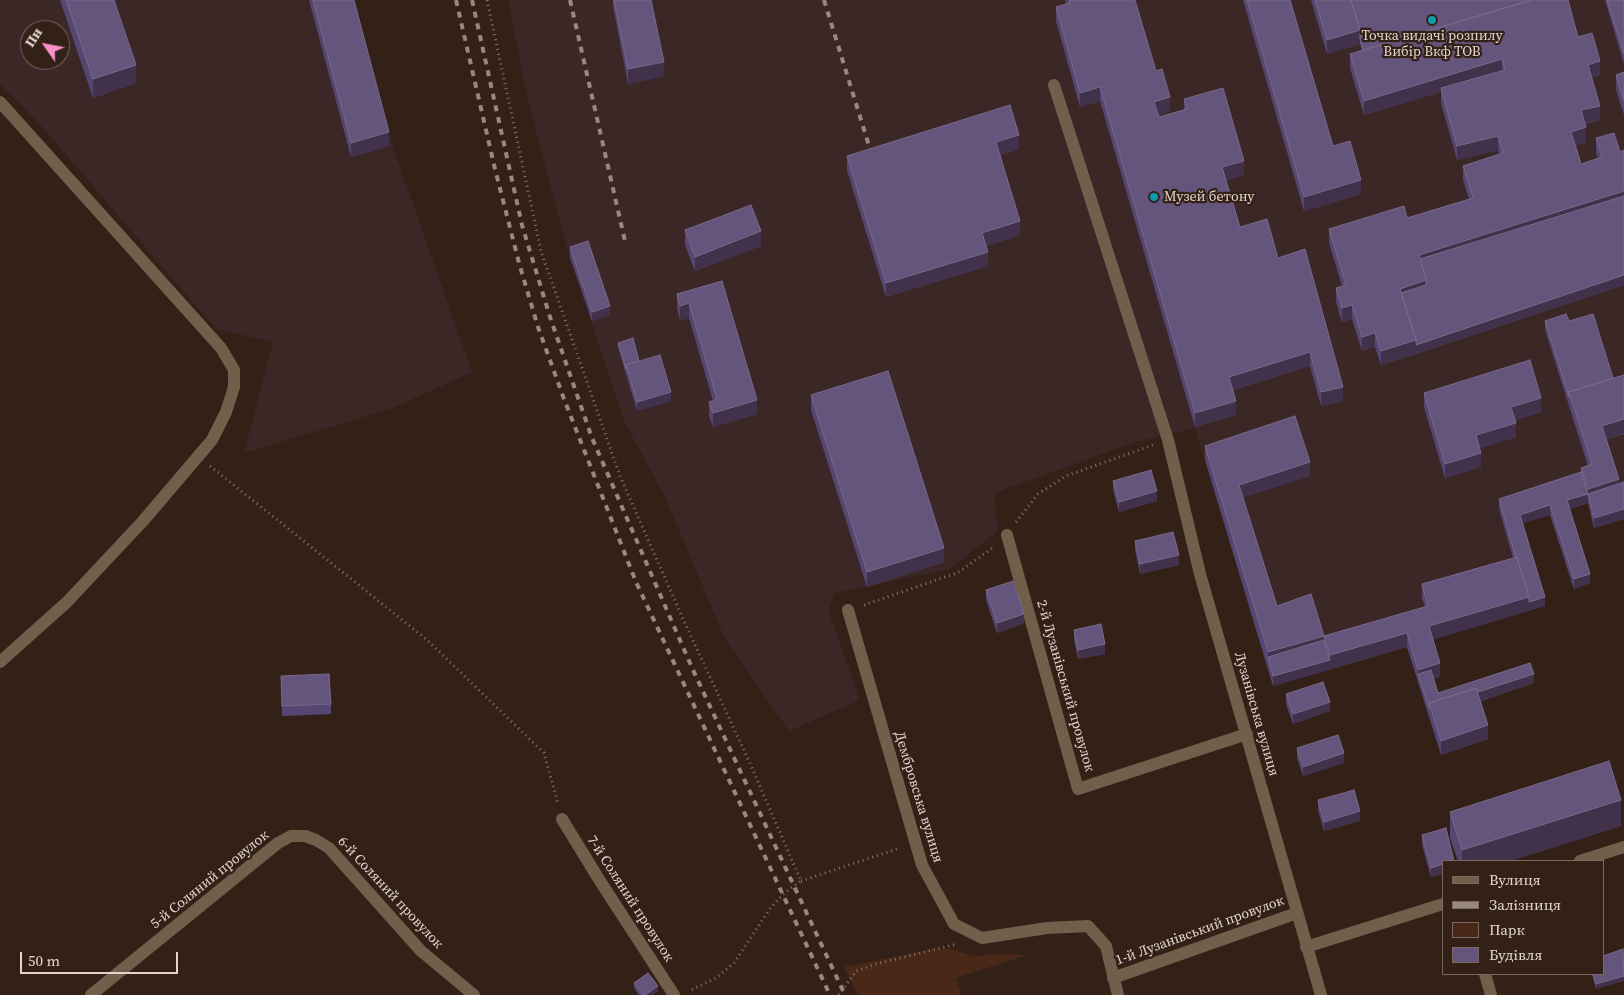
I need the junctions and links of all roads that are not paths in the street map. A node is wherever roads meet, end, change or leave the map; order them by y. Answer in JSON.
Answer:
{"nodes":[{"id":1,"x":1054,"y":85,"type":"dead end"},
{"id":2,"x":0,"y":102,"type":"edge"},
{"id":3,"x":1007,"y":535,"type":"dead end"},
{"id":4,"x":848,"y":610,"type":"dead end"},
{"id":5,"x":0,"y":662,"type":"edge"},
{"id":6,"x":1247,"y":734,"type":"junction"},
{"id":7,"x":562,"y":819,"type":"road end"},
{"id":8,"x":305,"y":836,"type":"joint"},
{"id":9,"x":1624,"y":847,"type":"edge"},
{"id":10,"x":1583,"y":860,"type":"edge"},
{"id":11,"x":1442,"y":904,"type":"edge"},
{"id":12,"x":1297,"y":913,"type":"junction"},
{"id":13,"x":1306,"y":947,"type":"junction"},
{"id":14,"x":1485,"y":975,"type":"edge"},
{"id":15,"x":1113,"y":978,"type":"junction"},
{"id":16,"x":680,"y":993,"type":"edge"},
{"id":17,"x":91,"y":995,"type":"edge"},
{"id":18,"x":474,"y":995,"type":"edge"},
{"id":19,"x":1118,"y":995,"type":"edge"},
{"id":20,"x":1321,"y":995,"type":"edge"},
{"id":21,"x":1491,"y":995,"type":"edge"}],
"edges":[{"from":1,"to":6,"type":"street","name":"Лузанівська вулиця"},
{"from":2,"to":5,"type":"street"},
{"from":3,"to":6,"type":"street","name":"2-й Лузанівський провулок"},
{"from":4,"to":15,"type":"street","name":"Дембровська вулиця"},
{"from":6,"to":12,"type":"street","name":"Лузанівська вулиця"},
{"from":7,"to":16,"type":"street","name":"7-й Соляний провулок"},
{"from":8,"to":17,"type":"street","name":"5-й Соляний провулок"},
{"from":8,"to":18,"type":"street","name":"6-й Соляний провулок"},
{"from":9,"to":10,"type":"street"},
{"from":11,"to":13,"type":"street"},
{"from":12,"to":13,"type":"street","name":"Лузанівська вулиця"},
{"from":12,"to":15,"type":"street","name":"1-й Лузанівський провулок"},
{"from":13,"to":20,"type":"street","name":"Лузанівська вулиця"},
{"from":14,"to":21,"type":"street"},
{"from":15,"to":19,"type":"street"}]}
